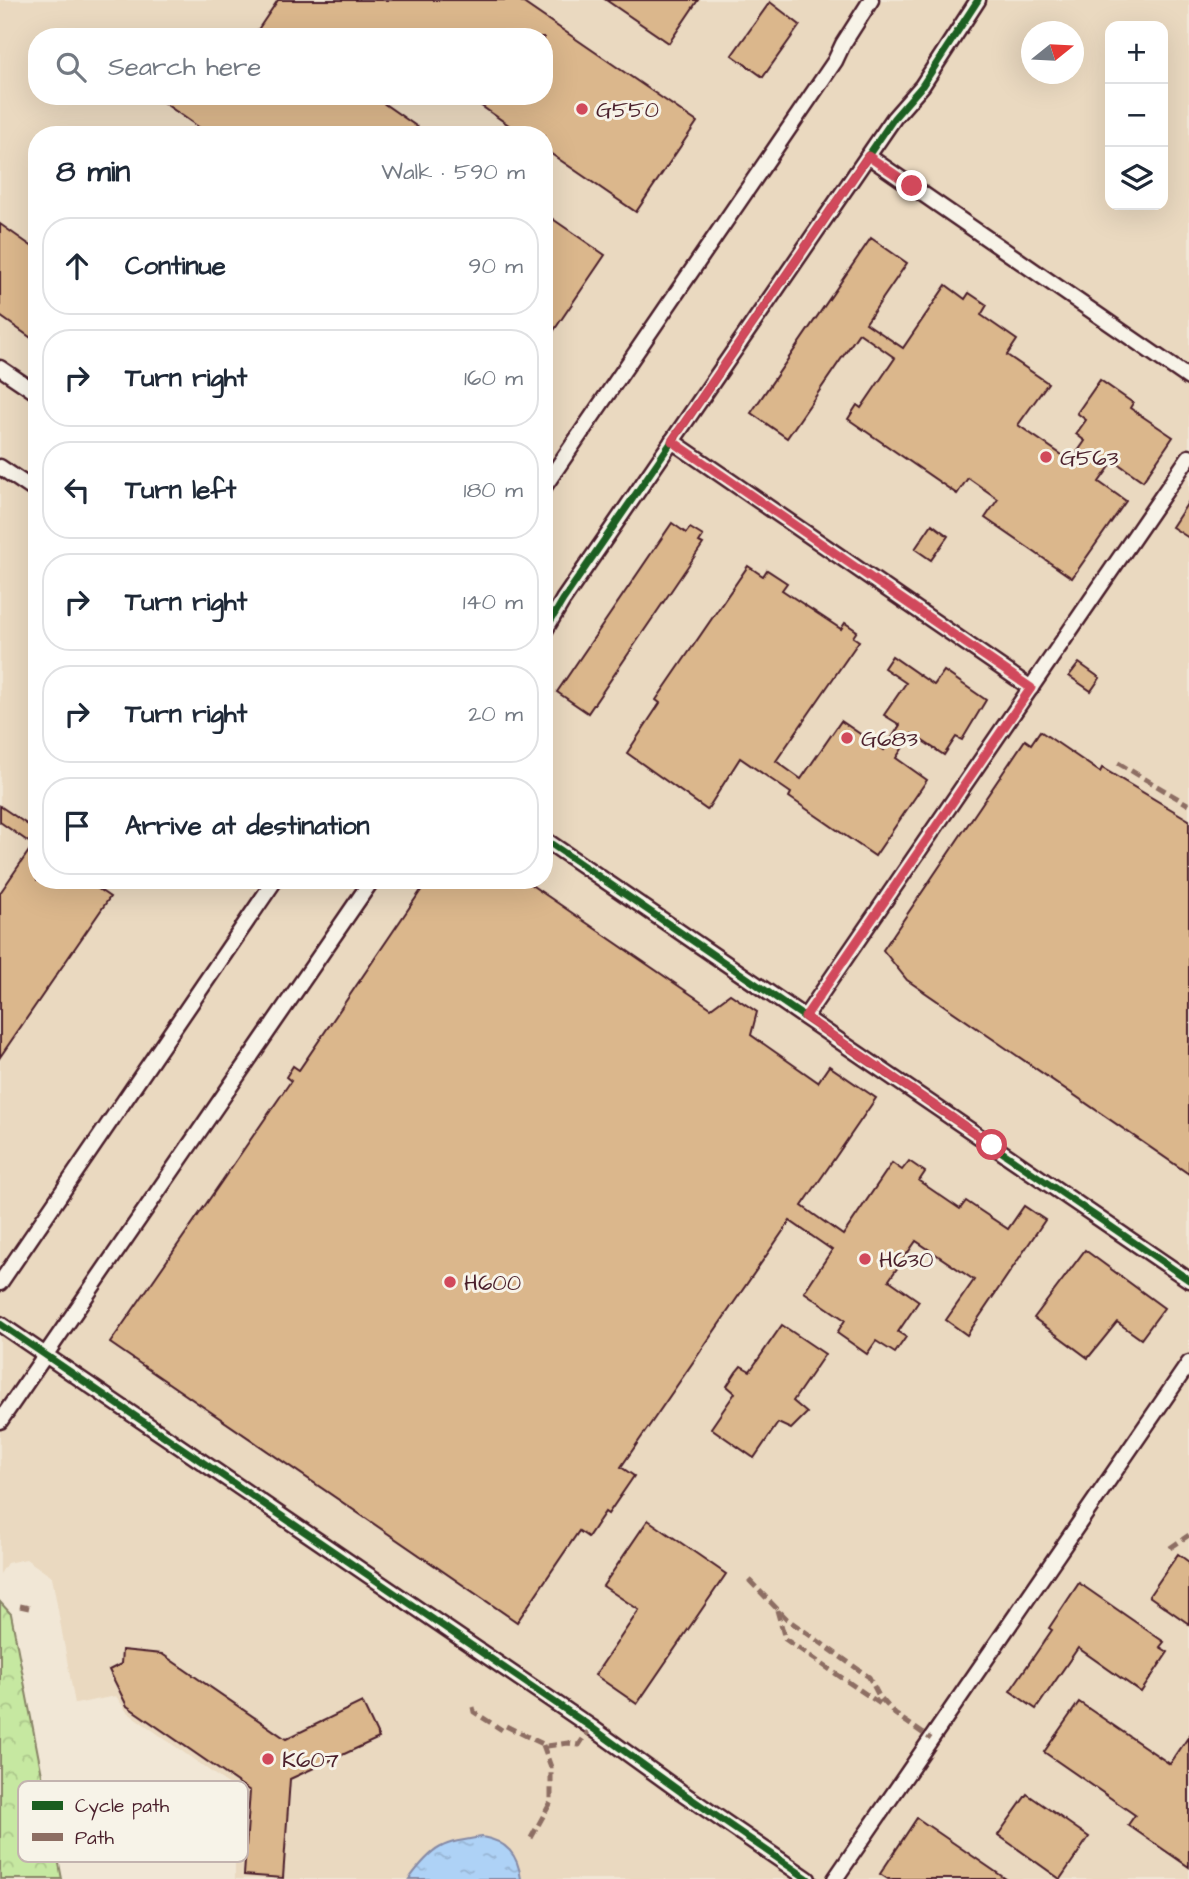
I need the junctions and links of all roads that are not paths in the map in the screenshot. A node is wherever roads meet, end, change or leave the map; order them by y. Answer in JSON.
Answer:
{"nodes":[{"id":1,"x":871,"y":0,"type":"edge"},
{"id":2,"x":978,"y":0,"type":"edge"},
{"id":3,"x":868,"y":156,"type":"junction"},
{"id":4,"x":0,"y":368,"type":"edge"},
{"id":5,"x":1189,"y":378,"type":"edge"},
{"id":6,"x":28,"y":387,"type":"edge"},
{"id":7,"x":672,"y":441,"type":"junction"},
{"id":8,"x":1189,"y":457,"type":"edge"},
{"id":9,"x":0,"y":467,"type":"edge"},
{"id":10,"x":553,"y":474,"type":"edge"},
{"id":11,"x":28,"y":486,"type":"edge"},
{"id":12,"x":553,"y":617,"type":"edge"},
{"id":13,"x":1031,"y":688,"type":"junction"},
{"id":14,"x":553,"y":845,"type":"edge"},
{"id":15,"x":269,"y":889,"type":"edge"},
{"id":16,"x":366,"y":889,"type":"edge"},
{"id":17,"x":805,"y":1017,"type":"junction"},
{"id":18,"x":1189,"y":1280,"type":"edge"},
{"id":19,"x":0,"y":1283,"type":"edge"},
{"id":20,"x":0,"y":1324,"type":"edge"},
{"id":21,"x":46,"y":1356,"type":"junction"},
{"id":22,"x":1189,"y":1363,"type":"edge"},
{"id":23,"x":0,"y":1421,"type":"edge"},
{"id":24,"x":808,"y":1879,"type":"edge"},
{"id":25,"x":835,"y":1879,"type":"edge"}],
"edges":[{"from":1,"to":10,"type":"street"},
{"from":2,"to":3,"type":"street"},
{"from":3,"to":5,"type":"street"},
{"from":3,"to":7,"type":"street"},
{"from":4,"to":6,"type":"street"},
{"from":7,"to":12,"type":"street"},
{"from":7,"to":13,"type":"street"},
{"from":8,"to":13,"type":"street"},
{"from":9,"to":11,"type":"street"},
{"from":13,"to":17,"type":"street"},
{"from":14,"to":17,"type":"street"},
{"from":15,"to":19,"type":"street"},
{"from":16,"to":21,"type":"street"},
{"from":17,"to":18,"type":"street"},
{"from":20,"to":21,"type":"street"},
{"from":21,"to":23,"type":"street"},
{"from":21,"to":24,"type":"street"},
{"from":22,"to":25,"type":"street"}]}
